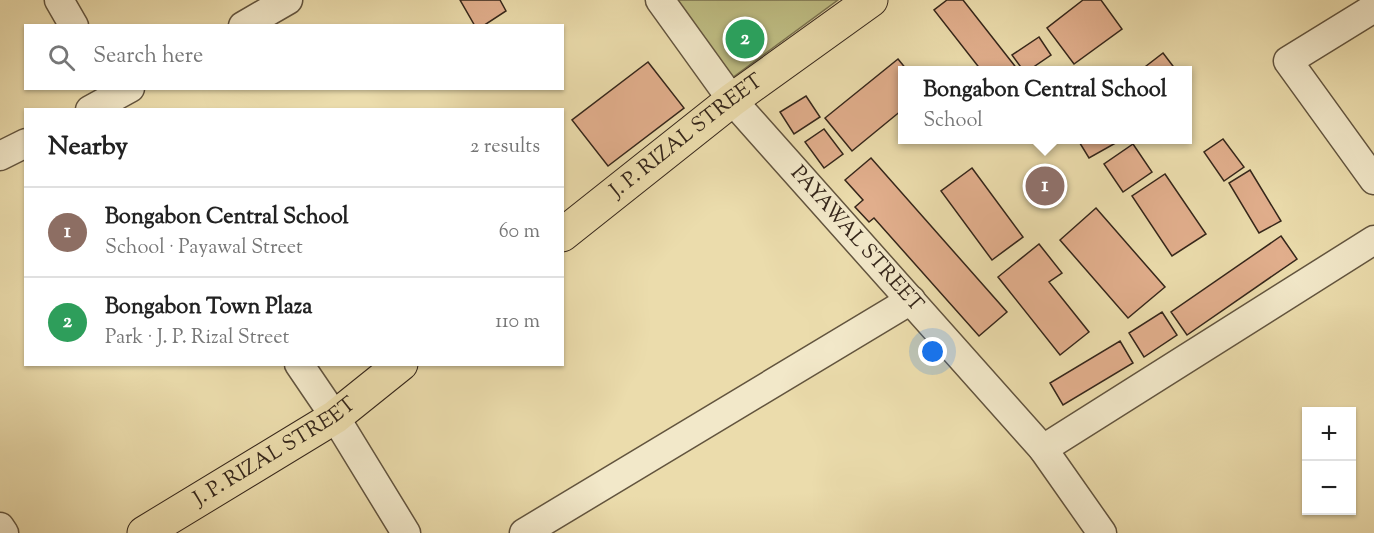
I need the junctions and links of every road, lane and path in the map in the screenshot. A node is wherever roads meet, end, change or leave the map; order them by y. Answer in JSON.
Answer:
{"nodes":[{"id":1,"x":59,"y":0,"type":"edge"},
{"id":2,"x":288,"y":0,"type":"edge"},
{"id":3,"x":660,"y":0,"type":"edge"},
{"id":4,"x":871,"y":0,"type":"edge"},
{"id":5,"x":1374,"y":9,"type":"edge"},
{"id":6,"x":73,"y":24,"type":"edge"},
{"id":7,"x":246,"y":24,"type":"edge"},
{"id":8,"x":120,"y":96,"type":"edge"},
{"id":9,"x":732,"y":100,"type":"junction"},
{"id":10,"x":94,"y":108,"type":"edge"},
{"id":11,"x":24,"y":144,"type":"edge"},
{"id":12,"x":0,"y":156,"type":"edge"},
{"id":13,"x":1374,"y":180,"type":"edge"},
{"id":14,"x":564,"y":233,"type":"edge"},
{"id":15,"x":1374,"y":240,"type":"edge"},
{"id":16,"x":910,"y":300,"type":"junction"},
{"id":17,"x":300,"y":366,"type":"edge"},
{"id":18,"x":399,"y":366,"type":"edge"},
{"id":19,"x":335,"y":417,"type":"junction"},
{"id":20,"x":1043,"y":449,"type":"junction"},
{"id":21,"x":0,"y":527,"type":"edge"},
{"id":22,"x":4,"y":533,"type":"edge"},
{"id":23,"x":144,"y":533,"type":"edge"},
{"id":24,"x":406,"y":533,"type":"edge"},
{"id":25,"x":524,"y":533,"type":"edge"},
{"id":26,"x":1102,"y":533,"type":"edge"}],
"edges":[{"from":1,"to":6,"type":"street"},
{"from":2,"to":7,"type":"street"},
{"from":3,"to":9,"type":"street","name":"PAYAWAL STREET"},
{"from":4,"to":9,"type":"main road","name":"J. P. RIZAL STREET"},
{"from":5,"to":13,"type":"street"},
{"from":8,"to":10,"type":"street"},
{"from":9,"to":14,"type":"main road","name":"J. P. RIZAL STREET"},
{"from":9,"to":16,"type":"street","name":"PAYAWAL STREET"},
{"from":11,"to":12,"type":"street"},
{"from":15,"to":20,"type":"street"},
{"from":16,"to":20,"type":"street","name":"PAYAWAL STREET"},
{"from":16,"to":25,"type":"street"},
{"from":17,"to":19,"type":"street"},
{"from":18,"to":19,"type":"main road","name":"J. P. RIZAL STREET"},
{"from":19,"to":23,"type":"main road","name":"J. P. RIZAL STREET"},
{"from":19,"to":24,"type":"street"},
{"from":20,"to":26,"type":"street","name":"PAYAWAL STREET"},
{"from":21,"to":22,"type":"street"}]}
